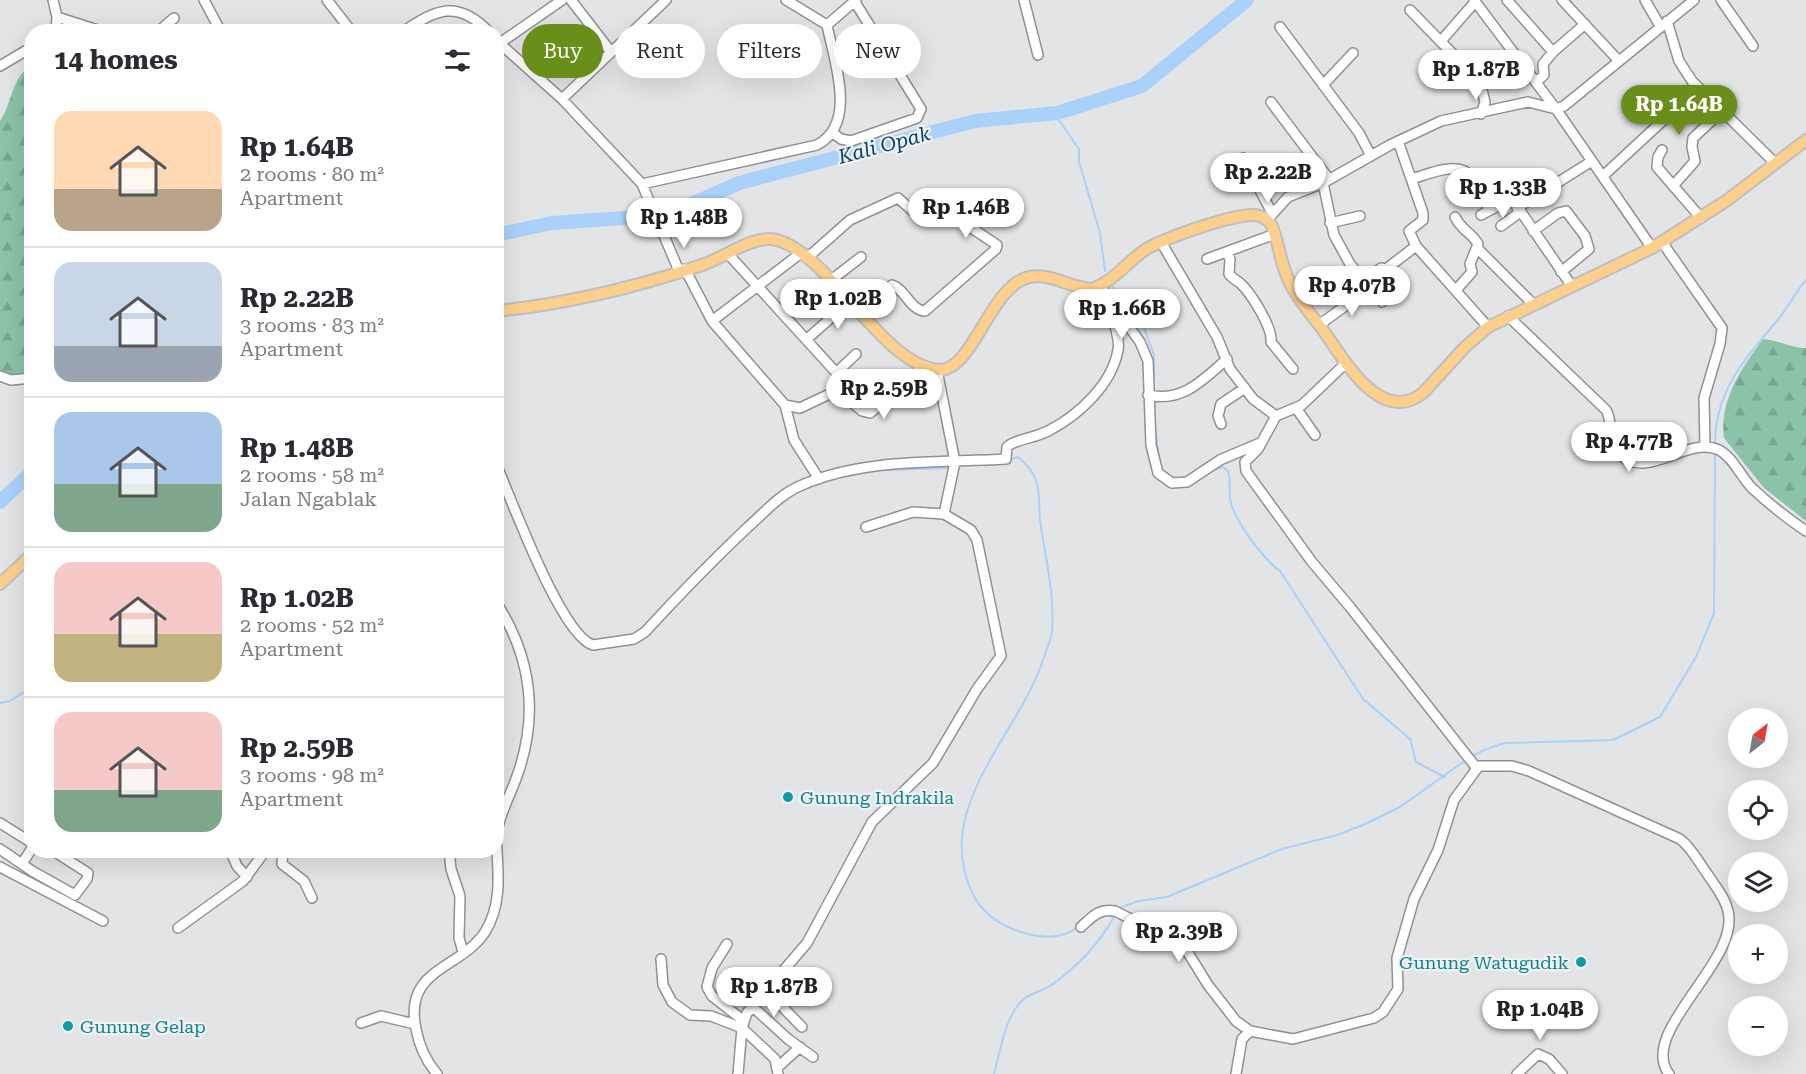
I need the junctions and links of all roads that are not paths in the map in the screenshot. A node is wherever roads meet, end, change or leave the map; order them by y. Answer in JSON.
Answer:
{"nodes":[{"id":1,"x":53,"y":0,"type":"edge"},
{"id":2,"x":204,"y":0,"type":"edge"},
{"id":3,"x":562,"y":0,"type":"edge"},
{"id":4,"x":571,"y":0,"type":"edge"},
{"id":5,"x":666,"y":0,"type":"edge"},
{"id":6,"x":786,"y":0,"type":"edge"},
{"id":7,"x":1024,"y":0,"type":"edge"},
{"id":8,"x":1507,"y":0,"type":"edge"},
{"id":9,"x":1562,"y":0,"type":"edge"},
{"id":10,"x":1645,"y":0,"type":"edge"},
{"id":11,"x":1694,"y":0,"type":"edge"},
{"id":12,"x":1721,"y":0,"type":"edge"},
{"id":13,"x":329,"y":1,"type":"edge"},
{"id":14,"x":856,"y":1,"type":"edge"},
{"id":15,"x":1474,"y":1,"type":"edge"},
{"id":16,"x":460,"y":5,"type":"edge"},
{"id":17,"x":1410,"y":10,"type":"dead end"},
{"id":18,"x":57,"y":17,"type":"junction"},
{"id":19,"x":174,"y":18,"type":"dead end"},
{"id":20,"x":1664,"y":23,"type":"junction"},
{"id":21,"x":57,"y":24,"type":"edge"},
{"id":22,"x":79,"y":24,"type":"edge"},
{"id":23,"x":167,"y":24,"type":"edge"},
{"id":24,"x":217,"y":24,"type":"edge"},
{"id":25,"x":346,"y":24,"type":"edge"},
{"id":26,"x":417,"y":24,"type":"edge"},
{"id":27,"x":481,"y":24,"type":"edge"},
{"id":28,"x":1585,"y":24,"type":"junction"},
{"id":29,"x":827,"y":25,"type":"junction"},
{"id":30,"x":1280,"y":27,"type":"dead end"},
{"id":31,"x":504,"y":38,"type":"edge"},
{"id":32,"x":1441,"y":41,"type":"junction"},
{"id":33,"x":504,"y":46,"type":"edge"},
{"id":34,"x":1753,"y":46,"type":"dead end"},
{"id":35,"x":24,"y":52,"type":"edge"},
{"id":36,"x":611,"y":52,"type":"junction"},
{"id":37,"x":1553,"y":52,"type":"junction"},
{"id":38,"x":1353,"y":53,"type":"dead end"},
{"id":39,"x":1038,"y":55,"type":"dead end"},
{"id":40,"x":1618,"y":60,"type":"junction"},
{"id":41,"x":0,"y":66,"type":"edge"},
{"id":42,"x":1536,"y":82,"type":"junction"},
{"id":43,"x":1323,"y":85,"type":"junction"},
{"id":44,"x":1698,"y":88,"type":"junction"},
{"id":45,"x":562,"y":99,"type":"junction"},
{"id":46,"x":1271,"y":102,"type":"dead end"},
{"id":47,"x":1556,"y":109,"type":"junction"},
{"id":48,"x":1722,"y":111,"type":"junction"},
{"id":49,"x":1481,"y":114,"type":"junction"},
{"id":50,"x":833,"y":133,"type":"junction"},
{"id":51,"x":1806,"y":140,"type":"edge"},
{"id":52,"x":1398,"y":141,"type":"junction"},
{"id":53,"x":1662,"y":150,"type":"dead end"},
{"id":54,"x":1371,"y":156,"type":"junction"},
{"id":55,"x":1243,"y":158,"type":"dead end"},
{"id":56,"x":1592,"y":160,"type":"junction"},
{"id":57,"x":1775,"y":163,"type":"junction"},
{"id":58,"x":1603,"y":176,"type":"junction"},
{"id":59,"x":1412,"y":179,"type":"junction"},
{"id":60,"x":1326,"y":181,"type":"junction"},
{"id":61,"x":642,"y":184,"type":"junction"},
{"id":62,"x":1673,"y":186,"type":"junction"},
{"id":63,"x":1506,"y":190,"type":"dead end"},
{"id":64,"x":1511,"y":199,"type":"junction"},
{"id":65,"x":1518,"y":210,"type":"junction"},
{"id":66,"x":1270,"y":216,"type":"junction"},
{"id":67,"x":1360,"y":216,"type":"dead end"},
{"id":68,"x":1455,"y":217,"type":"dead end"},
{"id":69,"x":1701,"y":218,"type":"junction"},
{"id":70,"x":1330,"y":223,"type":"junction"},
{"id":71,"x":1501,"y":226,"type":"dead end"},
{"id":72,"x":1533,"y":231,"type":"junction"},
{"id":73,"x":1275,"y":234,"type":"junction"},
{"id":74,"x":1161,"y":242,"type":"junction"},
{"id":75,"x":1657,"y":245,"type":"junction"},
{"id":76,"x":1416,"y":246,"type":"junction"},
{"id":77,"x":1478,"y":249,"type":"junction"},
{"id":78,"x":1226,"y":252,"type":"junction"},
{"id":79,"x":729,"y":255,"type":"junction"},
{"id":80,"x":804,"y":256,"type":"junction"},
{"id":81,"x":861,"y":257,"type":"dead end"},
{"id":82,"x":1207,"y":259,"type":"dead end"},
{"id":83,"x":682,"y":270,"type":"junction"},
{"id":84,"x":1562,"y":272,"type":"junction"},
{"id":85,"x":830,"y":281,"type":"junction"},
{"id":86,"x":756,"y":284,"type":"junction"},
{"id":87,"x":1368,"y":285,"type":"junction"},
{"id":88,"x":1571,"y":285,"type":"junction"},
{"id":89,"x":1100,"y":286,"type":"junction"},
{"id":90,"x":1456,"y":290,"type":"junction"},
{"id":91,"x":850,"y":301,"type":"junction"},
{"id":92,"x":1382,"y":302,"type":"dead end"},
{"id":93,"x":1533,"y":304,"type":"junction"},
{"id":94,"x":1116,"y":309,"type":"junction"},
{"id":95,"x":504,"y":310,"type":"edge"},
{"id":96,"x":861,"y":313,"type":"junction"},
{"id":97,"x":1508,"y":316,"type":"junction"},
{"id":98,"x":712,"y":321,"type":"junction"},
{"id":99,"x":1319,"y":325,"type":"junction"},
{"id":100,"x":1488,"y":327,"type":"junction"},
{"id":101,"x":807,"y":339,"type":"junction"},
{"id":102,"x":856,"y":354,"type":"dead end"},
{"id":103,"x":1227,"y":359,"type":"junction"},
{"id":104,"x":1346,"y":363,"type":"junction"},
{"id":105,"x":925,"y":366,"type":"junction"},
{"id":106,"x":1293,"y":369,"type":"dead end"},
{"id":107,"x":937,"y":370,"type":"junction"},
{"id":108,"x":836,"y":373,"type":"junction"},
{"id":109,"x":0,"y":376,"type":"edge"},
{"id":110,"x":24,"y":379,"type":"edge"},
{"id":111,"x":1245,"y":388,"type":"junction"},
{"id":112,"x":838,"y":390,"type":"junction"},
{"id":113,"x":1152,"y":396,"type":"junction"},
{"id":114,"x":785,"y":405,"type":"junction"},
{"id":115,"x":1296,"y":408,"type":"junction"},
{"id":116,"x":1276,"y":416,"type":"junction"},
{"id":117,"x":1221,"y":424,"type":"dead end"},
{"id":118,"x":1315,"y":435,"type":"dead end"},
{"id":119,"x":1263,"y":442,"type":"junction"},
{"id":120,"x":1705,"y":447,"type":"junction"},
{"id":121,"x":955,"y":462,"type":"junction"},
{"id":122,"x":819,"y":479,"type":"junction"},
{"id":123,"x":504,"y":482,"type":"edge"},
{"id":124,"x":944,"y":514,"type":"junction"},
{"id":125,"x":866,"y":527,"type":"dead end"},
{"id":126,"x":1806,"y":531,"type":"edge"},
{"id":127,"x":24,"y":562,"type":"edge"},
{"id":128,"x":0,"y":584,"type":"edge"},
{"id":129,"x":504,"y":616,"type":"edge"},
{"id":130,"x":1472,"y":761,"type":"junction"},
{"id":131,"x":504,"y":811,"type":"edge"},
{"id":132,"x":0,"y":823,"type":"edge"},
{"id":133,"x":24,"y":838,"type":"edge"},
{"id":134,"x":0,"y":849,"type":"edge"},
{"id":135,"x":26,"y":858,"type":"edge"},
{"id":136,"x":65,"y":858,"type":"edge"},
{"id":137,"x":234,"y":858,"type":"edge"},
{"id":138,"x":260,"y":858,"type":"edge"},
{"id":139,"x":282,"y":858,"type":"edge"},
{"id":140,"x":450,"y":858,"type":"edge"},
{"id":141,"x":497,"y":858,"type":"edge"},
{"id":142,"x":22,"y":864,"type":"junction"},
{"id":143,"x":0,"y":867,"type":"edge"},
{"id":144,"x":247,"y":877,"type":"junction"},
{"id":145,"x":312,"y":898,"type":"dead end"},
{"id":146,"x":103,"y":921,"type":"dead end"},
{"id":147,"x":1081,"y":927,"type":"dead end"},
{"id":148,"x":178,"y":928,"type":"dead end"},
{"id":149,"x":727,"y":944,"type":"dead end"},
{"id":150,"x":463,"y":952,"type":"junction"},
{"id":151,"x":661,"y":959,"type":"dead end"},
{"id":152,"x":767,"y":991,"type":"junction"},
{"id":153,"x":753,"y":1007,"type":"junction"},
{"id":154,"x":361,"y":1023,"type":"dead end"},
{"id":155,"x":415,"y":1024,"type":"junction"},
{"id":156,"x":743,"y":1025,"type":"junction"},
{"id":157,"x":802,"y":1027,"type":"dead end"},
{"id":158,"x":1251,"y":1031,"type":"junction"},
{"id":159,"x":800,"y":1047,"type":"junction"},
{"id":160,"x":813,"y":1057,"type":"dead end"},
{"id":161,"x":778,"y":1070,"type":"edge"},
{"id":162,"x":437,"y":1074,"type":"edge"},
{"id":163,"x":738,"y":1074,"type":"edge"},
{"id":164,"x":1236,"y":1074,"type":"edge"},
{"id":165,"x":1517,"y":1074,"type":"edge"},
{"id":166,"x":1562,"y":1074,"type":"edge"},
{"id":167,"x":1669,"y":1074,"type":"edge"}],
"edges":[{"from":1,"to":18,"type":"street"},
{"from":2,"to":24,"type":"street"},
{"from":3,"to":31,"type":"street"},
{"from":4,"to":36,"type":"street"},
{"from":5,"to":36,"type":"street"},
{"from":6,"to":29,"type":"street"},
{"from":7,"to":39,"type":"street"},
{"from":8,"to":37,"type":"street"},
{"from":9,"to":28,"type":"street"},
{"from":10,"to":20,"type":"street"},
{"from":11,"to":20,"type":"street"},
{"from":12,"to":34,"type":"street"},
{"from":13,"to":25,"type":"street"},
{"from":14,"to":29,"type":"street"},
{"from":14,"to":50,"type":"street"},
{"from":15,"to":32,"type":"street"},
{"from":15,"to":42,"type":"street"},
{"from":16,"to":26,"type":"street"},
{"from":16,"to":27,"type":"street"},
{"from":17,"to":32,"type":"street"},
{"from":18,"to":21,"type":"street"},
{"from":18,"to":22,"type":"street"},
{"from":19,"to":23,"type":"street"},
{"from":20,"to":40,"type":"street"},
{"from":20,"to":44,"type":"street"},
{"from":28,"to":37,"type":"street"},
{"from":28,"to":40,"type":"street"},
{"from":29,"to":50,"type":"street"},
{"from":30,"to":43,"type":"street"},
{"from":32,"to":49,"type":"street"},
{"from":33,"to":45,"type":"street"},
{"from":35,"to":41,"type":"street"},
{"from":36,"to":45,"type":"street"},
{"from":37,"to":42,"type":"street"},
{"from":38,"to":43,"type":"street"},
{"from":40,"to":47,"type":"street"},
{"from":42,"to":47,"type":"street"},
{"from":43,"to":54,"type":"street"},
{"from":44,"to":48,"type":"street"},
{"from":44,"to":58,"type":"street"},
{"from":45,"to":61,"type":"street"},
{"from":46,"to":60,"type":"street"},
{"from":47,"to":49,"type":"street"},
{"from":47,"to":56,"type":"street"},
{"from":48,"to":57,"type":"street"},
{"from":48,"to":62,"type":"street"},
{"from":49,"to":52,"type":"street"},
{"from":50,"to":61,"type":"street"},
{"from":51,"to":57,"type":"main road"},
{"from":52,"to":54,"type":"street"},
{"from":52,"to":59,"type":"street"},
{"from":53,"to":62,"type":"street"},
{"from":54,"to":60,"type":"street"},
{"from":55,"to":66,"type":"street"},
{"from":56,"to":58,"type":"street"},
{"from":56,"to":65,"type":"street"},
{"from":57,"to":69,"type":"main road"},
{"from":58,"to":75,"type":"street"},
{"from":59,"to":64,"type":"street"},
{"from":59,"to":76,"type":"street"},
{"from":60,"to":66,"type":"street"},
{"from":60,"to":70,"type":"street"},
{"from":61,"to":83,"type":"street"},
{"from":62,"to":69,"type":"street"},
{"from":63,"to":64,"type":"street"},
{"from":64,"to":65,"type":"street"},
{"from":65,"to":71,"type":"street"},
{"from":65,"to":72,"type":"street"},
{"from":66,"to":73,"type":"main road"},
{"from":66,"to":74,"type":"main road"},
{"from":67,"to":70,"type":"street"},
{"from":68,"to":77,"type":"street"},
{"from":69,"to":75,"type":"main road"},
{"from":70,"to":87,"type":"street"},
{"from":72,"to":84,"type":"street"},
{"from":72,"to":84,"type":"street"},
{"from":73,"to":78,"type":"street"},
{"from":73,"to":99,"type":"main road"},
{"from":74,"to":89,"type":"main road"},
{"from":74,"to":103,"type":"street"},
{"from":75,"to":88,"type":"main road"},
{"from":75,"to":120,"type":"street"},
{"from":76,"to":87,"type":"street"},
{"from":76,"to":90,"type":"street"},
{"from":77,"to":90,"type":"street"},
{"from":77,"to":93,"type":"street"},
{"from":78,"to":82,"type":"street"},
{"from":78,"to":106,"type":"street"},
{"from":79,"to":80,"type":"main road"},
{"from":79,"to":83,"type":"main road"},
{"from":79,"to":86,"type":"street"},
{"from":80,"to":85,"type":"main road"},
{"from":80,"to":86,"type":"street"},
{"from":80,"to":96,"type":"street"},
{"from":81,"to":85,"type":"street"},
{"from":83,"to":95,"type":"main road"},
{"from":83,"to":98,"type":"street"},
{"from":84,"to":88,"type":"street"},
{"from":85,"to":91,"type":"main road"},
{"from":86,"to":98,"type":"street"},
{"from":86,"to":101,"type":"street"},
{"from":87,"to":92,"type":"street"},
{"from":87,"to":99,"type":"street"},
{"from":88,"to":93,"type":"main road"},
{"from":89,"to":94,"type":"street"},
{"from":89,"to":107,"type":"main road"},
{"from":90,"to":100,"type":"street"},
{"from":91,"to":96,"type":"main road"},
{"from":91,"to":101,"type":"street"},
{"from":93,"to":97,"type":"main road"},
{"from":94,"to":113,"type":"street"},
{"from":94,"to":121,"type":"street"},
{"from":96,"to":105,"type":"main road"},
{"from":97,"to":100,"type":"main road"},
{"from":97,"to":120,"type":"street"},
{"from":98,"to":114,"type":"street"},
{"from":99,"to":104,"type":"main road"},
{"from":100,"to":104,"type":"main road"},
{"from":101,"to":108,"type":"street"},
{"from":102,"to":108,"type":"street"},
{"from":103,"to":111,"type":"street"},
{"from":103,"to":113,"type":"street"},
{"from":104,"to":115,"type":"street"},
{"from":105,"to":107,"type":"main road"},
{"from":105,"to":112,"type":"street"},
{"from":107,"to":121,"type":"street"},
{"from":108,"to":112,"type":"street"},
{"from":109,"to":110,"type":"street"},
{"from":111,"to":116,"type":"street"},
{"from":111,"to":117,"type":"street"},
{"from":112,"to":114,"type":"street"},
{"from":113,"to":119,"type":"street"},
{"from":114,"to":122,"type":"street"},
{"from":115,"to":116,"type":"street"},
{"from":115,"to":118,"type":"street"},
{"from":116,"to":119,"type":"street"},
{"from":119,"to":130,"type":"street"},
{"from":120,"to":126,"type":"street"},
{"from":121,"to":122,"type":"street"},
{"from":121,"to":124,"type":"street"},
{"from":122,"to":123,"type":"street"},
{"from":124,"to":125,"type":"street"},
{"from":124,"to":152,"type":"street"},
{"from":127,"to":128,"type":"main road"},
{"from":129,"to":131,"type":"street"},
{"from":130,"to":158,"type":"street"},
{"from":130,"to":167,"type":"street"},
{"from":132,"to":133,"type":"street"},
{"from":134,"to":142,"type":"street"},
{"from":135,"to":142,"type":"street"},
{"from":136,"to":142,"type":"street"},
{"from":137,"to":144,"type":"street"},
{"from":138,"to":144,"type":"street"},
{"from":139,"to":145,"type":"street"},
{"from":140,"to":150,"type":"street"},
{"from":141,"to":150,"type":"street"},
{"from":143,"to":146,"type":"street"},
{"from":144,"to":148,"type":"street"},
{"from":147,"to":158,"type":"street"},
{"from":149,"to":156,"type":"street"},
{"from":150,"to":155,"type":"street"},
{"from":151,"to":156,"type":"street"},
{"from":152,"to":153,"type":"street"},
{"from":152,"to":157,"type":"street"},
{"from":153,"to":156,"type":"street"},
{"from":153,"to":159,"type":"street"},
{"from":154,"to":155,"type":"street"},
{"from":155,"to":162,"type":"street"},
{"from":156,"to":161,"type":"street"},
{"from":156,"to":163,"type":"street"},
{"from":158,"to":164,"type":"street"},
{"from":159,"to":160,"type":"street"},
{"from":159,"to":161,"type":"street"},
{"from":165,"to":166,"type":"street"}]}
